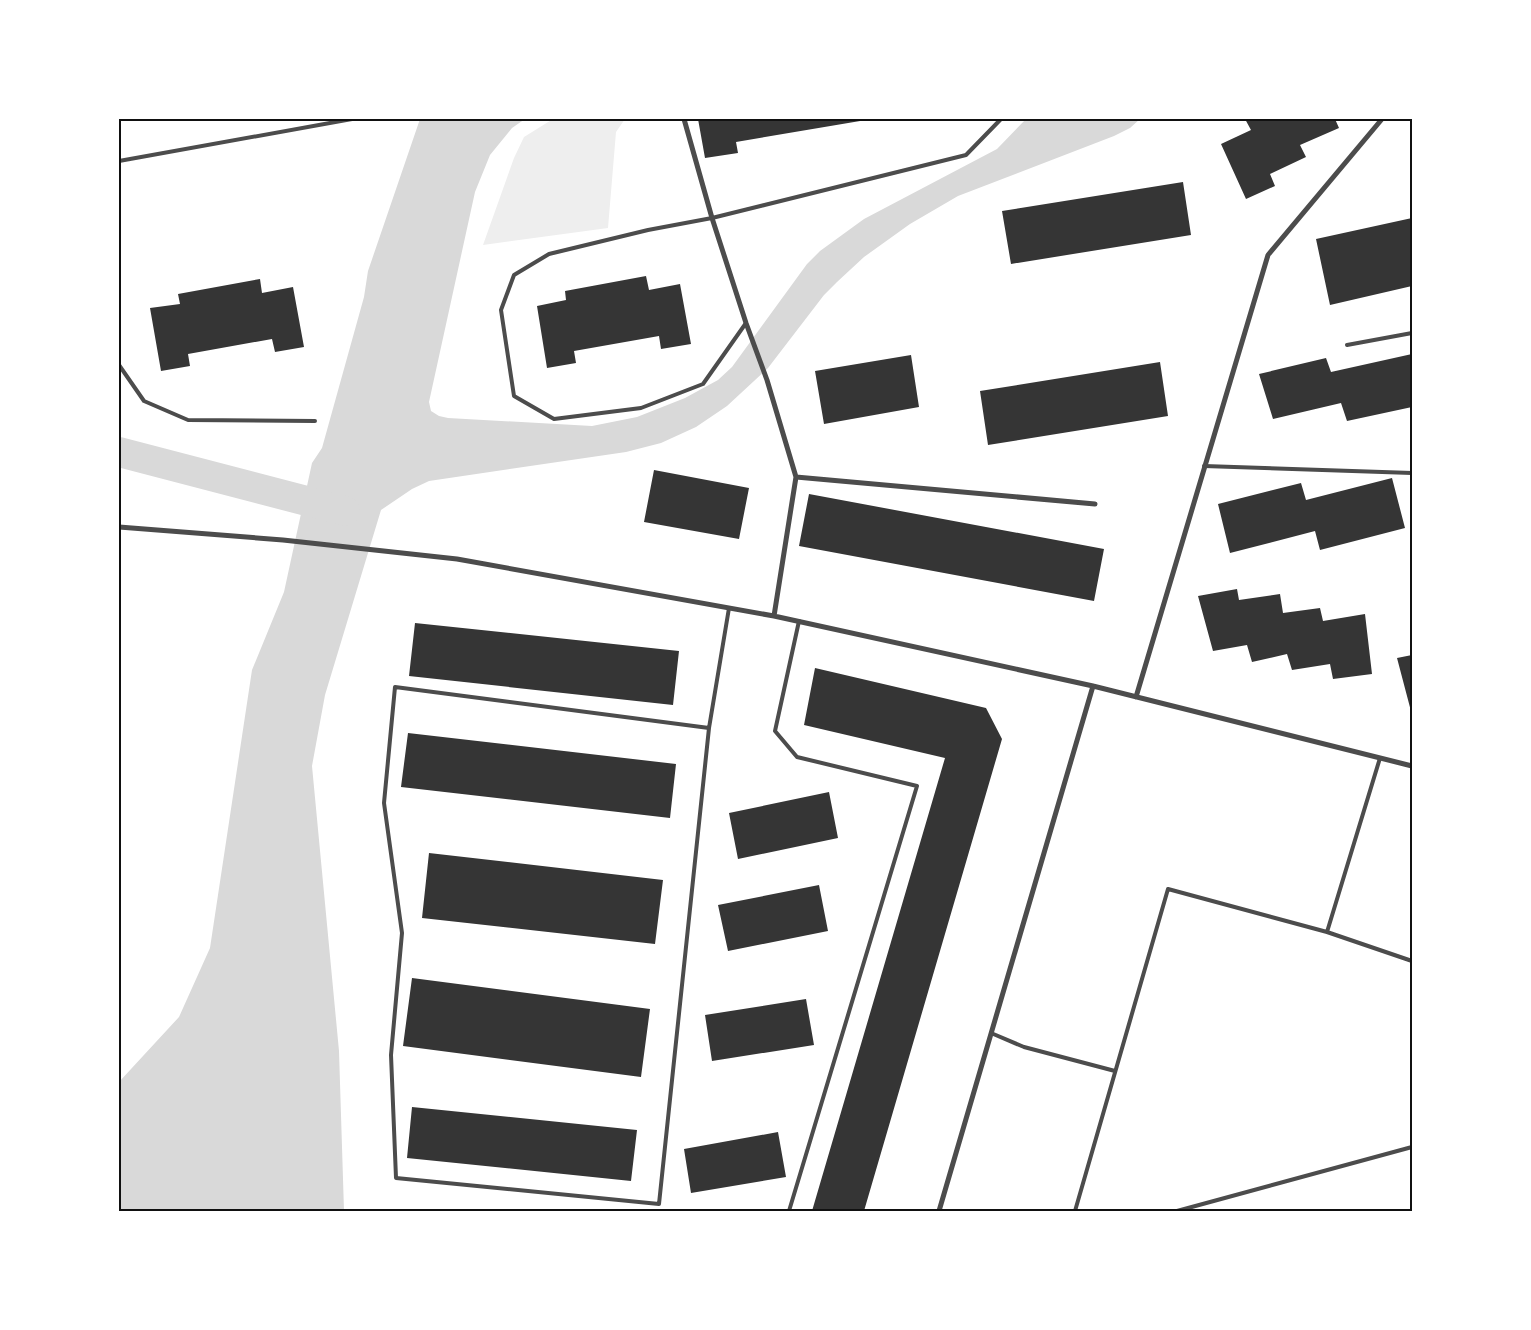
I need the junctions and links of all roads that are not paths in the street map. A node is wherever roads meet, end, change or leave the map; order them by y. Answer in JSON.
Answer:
{"nodes":[{"id":1,"x":352,"y":119,"type":"edge"},
{"id":2,"x":684,"y":119,"type":"edge"},
{"id":3,"x":1001,"y":119,"type":"edge"},
{"id":4,"x":1382,"y":119,"type":"edge"},
{"id":5,"x":119,"y":161,"type":"edge"},
{"id":6,"x":712,"y":218,"type":"junction"},
{"id":7,"x":746,"y":323,"type":"junction"},
{"id":8,"x":1412,"y":333,"type":"edge"},
{"id":9,"x":1347,"y":345,"type":"dead end"},
{"id":10,"x":119,"y":365,"type":"edge"},
{"id":11,"x":315,"y":421,"type":"dead end"},
{"id":12,"x":1204,"y":466,"type":"junction"},
{"id":13,"x":1412,"y":474,"type":"edge"},
{"id":14,"x":796,"y":477,"type":"junction"},
{"id":15,"x":1095,"y":504,"type":"dead end"},
{"id":16,"x":119,"y":527,"type":"edge"},
{"id":17,"x":730,"y":608,"type":"junction"},
{"id":18,"x":774,"y":616,"type":"junction"},
{"id":19,"x":799,"y":621,"type":"junction"},
{"id":20,"x":1093,"y":686,"type":"junction"},
{"id":21,"x":1136,"y":697,"type":"junction"},
{"id":22,"x":708,"y":728,"type":"junction"},
{"id":23,"x":1380,"y":757,"type":"junction"},
{"id":24,"x":1412,"y":766,"type":"edge"},
{"id":25,"x":1327,"y":932,"type":"junction"},
{"id":26,"x":1412,"y":961,"type":"edge"},
{"id":27,"x":990,"y":1033,"type":"junction"},
{"id":28,"x":1115,"y":1072,"type":"junction"},
{"id":29,"x":1412,"y":1147,"type":"edge"},
{"id":30,"x":789,"y":1211,"type":"edge"},
{"id":31,"x":939,"y":1211,"type":"edge"},
{"id":32,"x":1075,"y":1211,"type":"edge"},
{"id":33,"x":1177,"y":1211,"type":"edge"}],
"edges":[{"from":1,"to":5,"type":"lane"},
{"from":2,"to":6,"type":"street"},
{"from":3,"to":6,"type":"lane"},
{"from":4,"to":12,"type":"street"},
{"from":6,"to":7,"type":"street"},
{"from":6,"to":7,"type":"lane"},
{"from":7,"to":14,"type":"street"},
{"from":8,"to":9,"type":"lane"},
{"from":10,"to":11,"type":"lane"},
{"from":12,"to":13,"type":"lane"},
{"from":12,"to":21,"type":"street"},
{"from":14,"to":15,"type":"street"},
{"from":14,"to":18,"type":"street"},
{"from":16,"to":17,"type":"street"},
{"from":17,"to":18,"type":"street"},
{"from":17,"to":22,"type":"lane"},
{"from":18,"to":19,"type":"street"},
{"from":19,"to":20,"type":"street"},
{"from":19,"to":30,"type":"lane"},
{"from":20,"to":21,"type":"street"},
{"from":20,"to":27,"type":"street"},
{"from":21,"to":23,"type":"street"},
{"from":22,"to":22,"type":"lane"},
{"from":23,"to":24,"type":"street"},
{"from":23,"to":25,"type":"lane"},
{"from":25,"to":26,"type":"lane"},
{"from":25,"to":28,"type":"lane"},
{"from":27,"to":28,"type":"lane"},
{"from":27,"to":31,"type":"street"},
{"from":28,"to":32,"type":"lane"},
{"from":29,"to":33,"type":"lane"}]}
